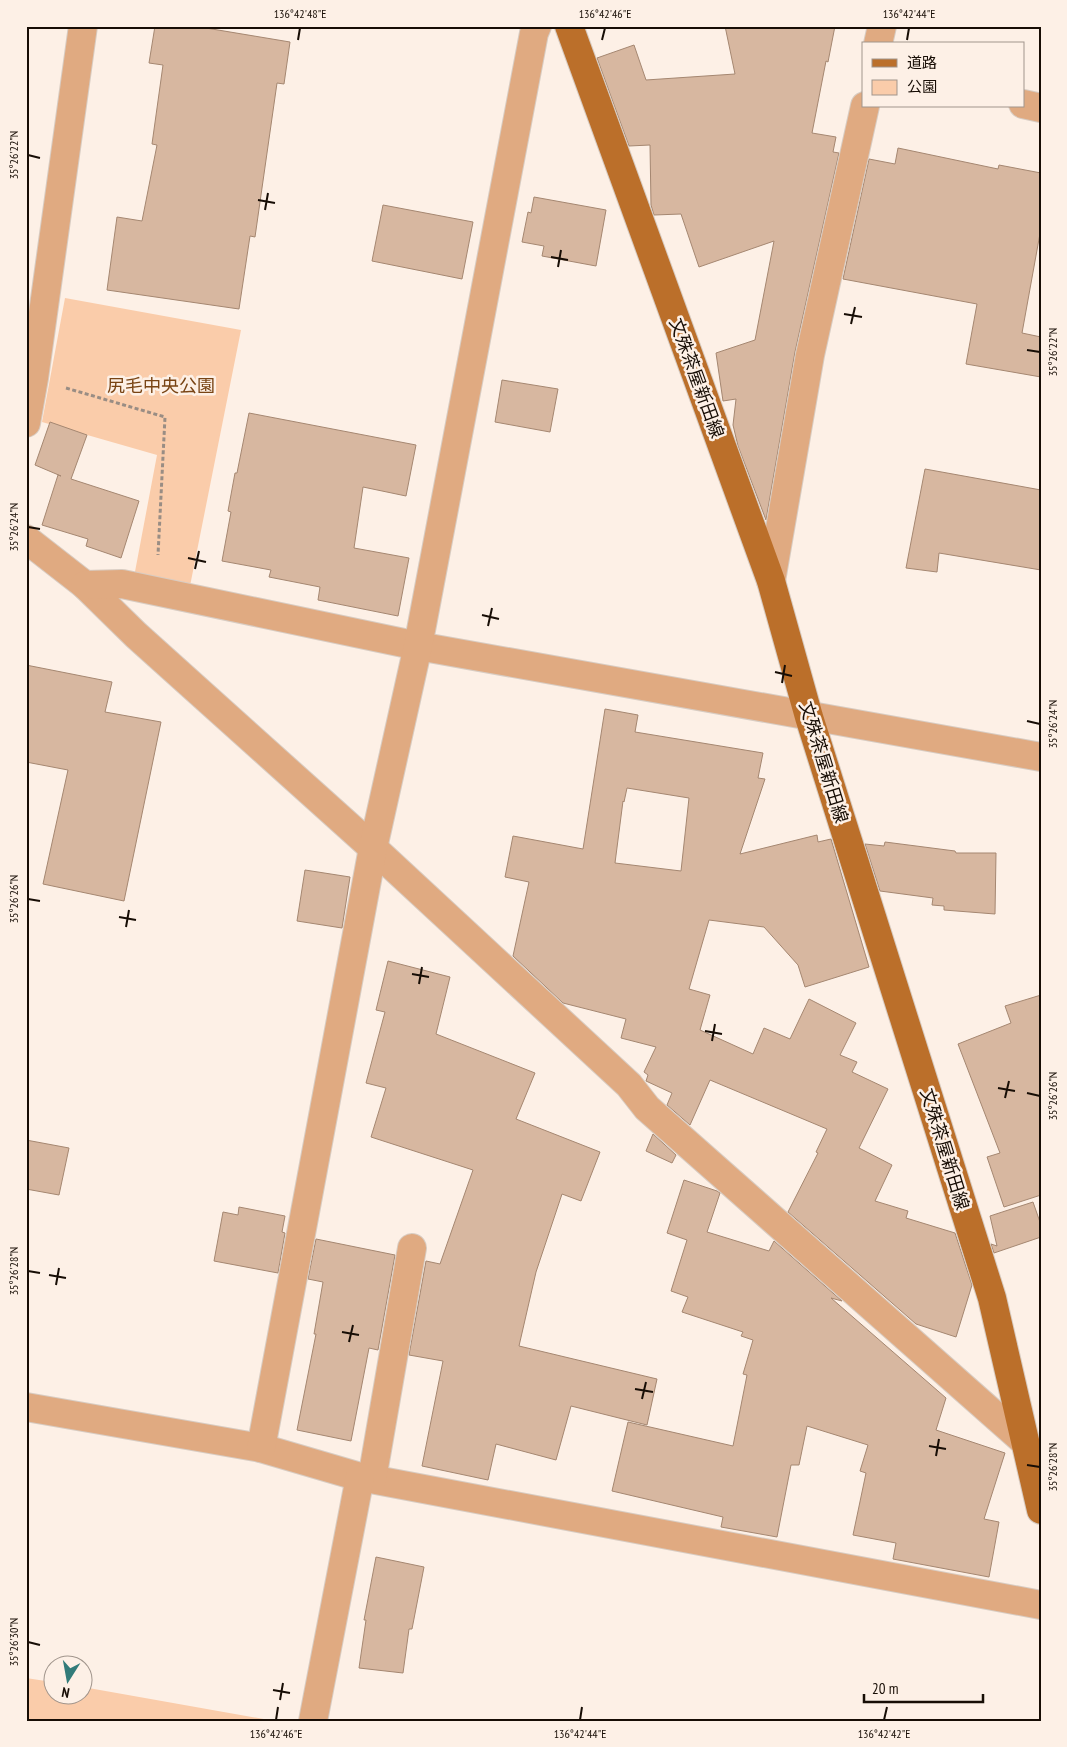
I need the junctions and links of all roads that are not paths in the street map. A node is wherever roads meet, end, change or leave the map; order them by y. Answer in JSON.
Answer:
{"nodes":[{"id":1,"x":83,"y":26,"type":"edge"},
{"id":2,"x":538,"y":26,"type":"edge"},
{"id":3,"x":569,"y":26,"type":"edge"},
{"id":4,"x":882,"y":26,"type":"edge"},
{"id":5,"x":878,"y":42,"type":"edge"},
{"id":6,"x":1024,"y":104,"type":"edge"},
{"id":7,"x":865,"y":108,"type":"edge"},
{"id":8,"x":1041,"y":108,"type":"edge"},
{"id":9,"x":26,"y":423,"type":"edge"},
{"id":10,"x":26,"y":539,"type":"edge"},
{"id":11,"x":771,"y":581,"type":"junction"},
{"id":12,"x":86,"y":585,"type":"junction"},
{"id":13,"x":418,"y":646,"type":"junction"},
{"id":14,"x":809,"y":716,"type":"junction"},
{"id":15,"x":1041,"y":757,"type":"edge"},
{"id":16,"x":373,"y":848,"type":"junction"},
{"id":17,"x":412,"y":1248,"type":"dead end"},
{"id":18,"x":26,"y":1407,"type":"edge"},
{"id":19,"x":1025,"y":1442,"type":"junction"},
{"id":20,"x":260,"y":1448,"type":"junction"},
{"id":21,"x":366,"y":1478,"type":"junction"},
{"id":22,"x":1041,"y":1510,"type":"edge"},
{"id":23,"x":1041,"y":1605,"type":"edge"},
{"id":24,"x":312,"y":1721,"type":"edge"}],
"edges":[{"from":1,"to":9,"type":"street"},
{"from":2,"to":13,"type":"street"},
{"from":3,"to":11,"type":"main road","name":"文殊茶屋新田線"},
{"from":4,"to":5,"type":"street"},
{"from":6,"to":8,"type":"street"},
{"from":7,"to":11,"type":"street"},
{"from":10,"to":12,"type":"street"},
{"from":11,"to":14,"type":"main road","name":"文殊茶屋新田線"},
{"from":12,"to":13,"type":"street"},
{"from":12,"to":16,"type":"street"},
{"from":13,"to":14,"type":"street"},
{"from":13,"to":16,"type":"street"},
{"from":14,"to":15,"type":"street"},
{"from":14,"to":19,"type":"main road","name":"文殊茶屋新田線"},
{"from":16,"to":19,"type":"street"},
{"from":16,"to":20,"type":"street"},
{"from":17,"to":21,"type":"street"},
{"from":18,"to":20,"type":"street"},
{"from":19,"to":22,"type":"main road","name":"文殊茶屋新田線"},
{"from":20,"to":21,"type":"street"},
{"from":21,"to":23,"type":"street"},
{"from":21,"to":24,"type":"street"}]}
